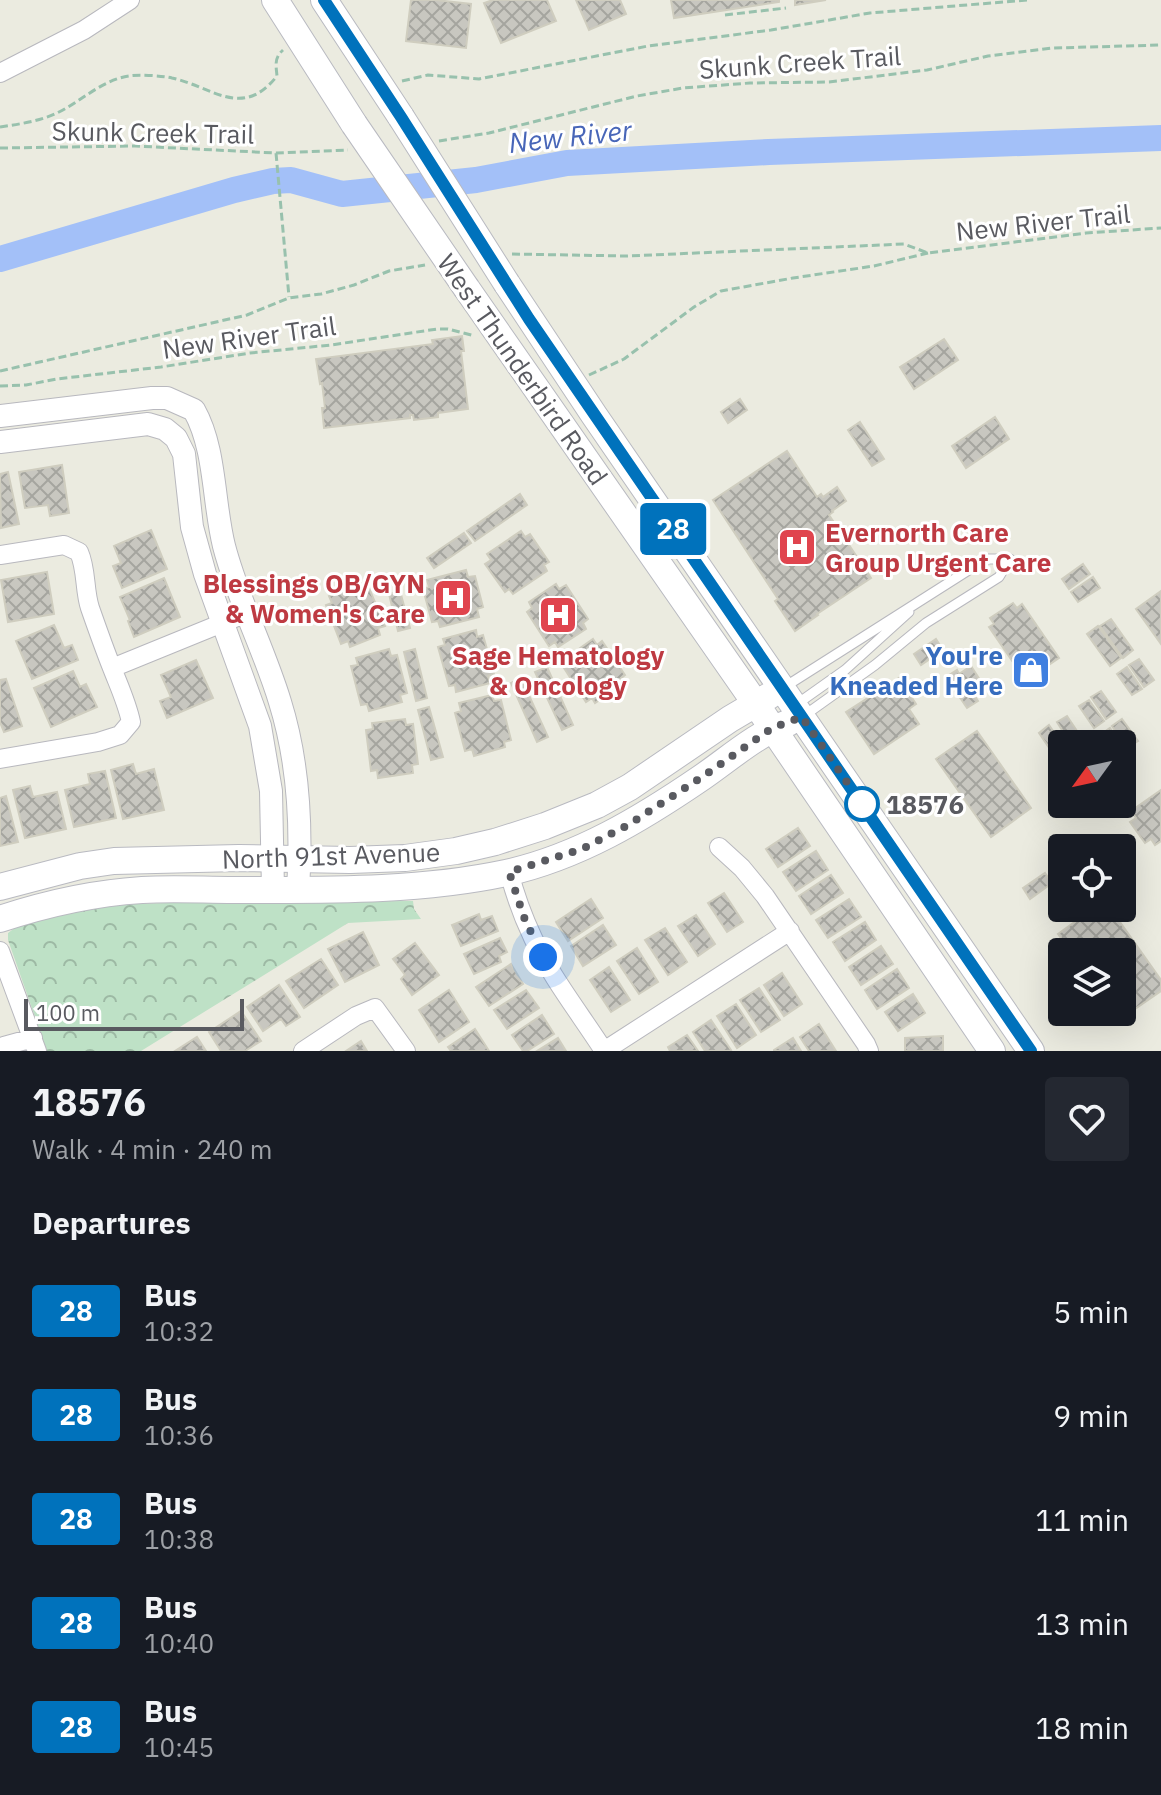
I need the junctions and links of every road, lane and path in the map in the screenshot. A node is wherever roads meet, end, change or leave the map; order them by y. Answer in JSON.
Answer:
{"nodes":[{"id":1,"x":130,"y":0,"type":"edge"},
{"id":2,"x":275,"y":0,"type":"edge"},
{"id":3,"x":324,"y":0,"type":"edge"},
{"id":4,"x":1027,"y":0,"type":"edge"},
{"id":5,"x":786,"y":8,"type":"dead end"},
{"id":6,"x":725,"y":15,"type":"dead end"},
{"id":7,"x":300,"y":40,"type":"junction"},
{"id":8,"x":1161,"y":45,"type":"edge"},
{"id":9,"x":0,"y":73,"type":"edge"},
{"id":10,"x":375,"y":78,"type":"junction"},
{"id":11,"x":0,"y":127,"type":"edge"},
{"id":12,"x":353,"y":137,"type":"junction"},
{"id":13,"x":444,"y":141,"type":"dead end"},
{"id":14,"x":0,"y":148,"type":"edge"},
{"id":15,"x":276,"y":153,"type":"junction"},
{"id":16,"x":1161,"y":228,"type":"edge"},
{"id":17,"x":928,"y":253,"type":"junction"},
{"id":18,"x":516,"y":254,"type":"dead end"},
{"id":19,"x":429,"y":264,"type":"dead end"},
{"id":20,"x":289,"y":298,"type":"junction"},
{"id":21,"x":501,"y":338,"type":"junction"},
{"id":22,"x":0,"y":371,"type":"edge"},
{"id":23,"x":574,"y":385,"type":"junction"},
{"id":24,"x":0,"y":386,"type":"edge"},
{"id":25,"x":0,"y":416,"type":"edge"},
{"id":26,"x":0,"y":442,"type":"edge"},
{"id":27,"x":0,"y":555,"type":"edge"},
{"id":28,"x":923,"y":599,"type":"junction"},
{"id":29,"x":247,"y":613,"type":"junction"},
{"id":30,"x":223,"y":623,"type":"junction"},
{"id":31,"x":112,"y":668,"type":"junction"},
{"id":32,"x":756,"y":704,"type":"junction"},
{"id":33,"x":793,"y":704,"type":"junction"},
{"id":34,"x":772,"y":728,"type":"junction"},
{"id":35,"x":0,"y":759,"type":"edge"},
{"id":36,"x":569,"y":817,"type":"junction"},
{"id":37,"x":719,"y":847,"type":"dead end"},
{"id":38,"x":273,"y":858,"type":"junction"},
{"id":39,"x":300,"y":858,"type":"junction"},
{"id":40,"x":509,"y":872,"type":"junction"},
{"id":41,"x":0,"y":887,"type":"edge"},
{"id":42,"x":286,"y":890,"type":"junction"},
{"id":43,"x":0,"y":919,"type":"edge"},
{"id":44,"x":790,"y":931,"type":"junction"},
{"id":45,"x":0,"y":951,"type":"edge"},
{"id":46,"x":35,"y":1044,"type":"edge"},
{"id":47,"x":4,"y":1046,"type":"dead end"},
{"id":48,"x":303,"y":1051,"type":"edge"},
{"id":49,"x":406,"y":1051,"type":"edge"},
{"id":50,"x":604,"y":1051,"type":"edge"},
{"id":51,"x":869,"y":1051,"type":"edge"},
{"id":52,"x":992,"y":1051,"type":"edge"},
{"id":53,"x":1031,"y":1051,"type":"edge"}],
"edges":[{"from":1,"to":9,"type":"street"},
{"from":2,"to":7,"type":"main road","name":"West Thunderbird Road"},
{"from":3,"to":10,"type":"main road","name":"West Thunderbird Road"},
{"from":4,"to":10,"type":"path","name":"Skunk Creek Trail"},
{"from":5,"to":6,"type":"path"},
{"from":7,"to":11,"type":"path","name":"Skunk Creek Trail"},
{"from":7,"to":12,"type":"main road","name":"West Thunderbird Road"},
{"from":8,"to":13,"type":"path","name":"Skunk Creek Trail"},
{"from":10,"to":23,"type":"main road","name":"West Thunderbird Road","bridge":true},
{"from":12,"to":15,"type":"path","name":"Skunk Creek Trail"},
{"from":12,"to":21,"type":"main road","name":"West Thunderbird Road","bridge":true},
{"from":14,"to":15,"type":"path","name":"Skunk Creek Trail"},
{"from":15,"to":20,"type":"path","name":"New River Trail"},
{"from":16,"to":17,"type":"path","name":"New River Trail"},
{"from":17,"to":18,"type":"path","name":"New River Trail"},
{"from":17,"to":23,"type":"path","name":"New River Trail"},
{"from":19,"to":20,"type":"path","name":"New River Trail"},
{"from":20,"to":22,"type":"path","name":"New River Trail"},
{"from":21,"to":24,"type":"path","name":"New River Trail"},
{"from":21,"to":32,"type":"main road","name":"West Thunderbird Road"},
{"from":23,"to":33,"type":"main road","name":"West Thunderbird Road"},
{"from":25,"to":29,"type":"street"},
{"from":26,"to":30,"type":"street"},
{"from":27,"to":31,"type":"street"},
{"from":28,"to":33,"type":"lane","name":"North 91st Avenue"},
{"from":28,"to":33,"type":"lane"},
{"from":28,"to":33,"type":"lane","name":"North 91st Avenue"},
{"from":29,"to":30,"type":"street"},
{"from":29,"to":39,"type":"street"},
{"from":30,"to":31,"type":"street"},
{"from":30,"to":38,"type":"street"},
{"from":31,"to":35,"type":"street"},
{"from":32,"to":33,"type":"main road","name":"North 91st Avenue"},
{"from":32,"to":34,"type":"main road","name":"West Thunderbird Road"},
{"from":32,"to":36,"type":"main road","name":"North 91st Avenue"},
{"from":33,"to":34,"type":"main road","name":"North 91st Avenue"},
{"from":33,"to":53,"type":"main road","name":"West Thunderbird Road"},
{"from":34,"to":40,"type":"main road","name":"North 91st Avenue"},
{"from":34,"to":52,"type":"main road","name":"West Thunderbird Road"},
{"from":36,"to":39,"type":"main road","name":"North 91st Avenue"},
{"from":36,"to":40,"type":"main road"},
{"from":37,"to":44,"type":"street"},
{"from":38,"to":39,"type":"main road","name":"North 91st Avenue"},
{"from":38,"to":41,"type":"main road","name":"North 91st Avenue"},
{"from":38,"to":42,"type":"street"},
{"from":39,"to":42,"type":"street"},
{"from":40,"to":42,"type":"main road","name":"North 91st Avenue"},
{"from":40,"to":50,"type":"street"},
{"from":42,"to":43,"type":"main road","name":"North 91st Avenue"},
{"from":44,"to":50,"type":"street"},
{"from":44,"to":51,"type":"street"},
{"from":45,"to":46,"type":"street"},
{"from":46,"to":47,"type":"street"},
{"from":48,"to":49,"type":"street"}]}
